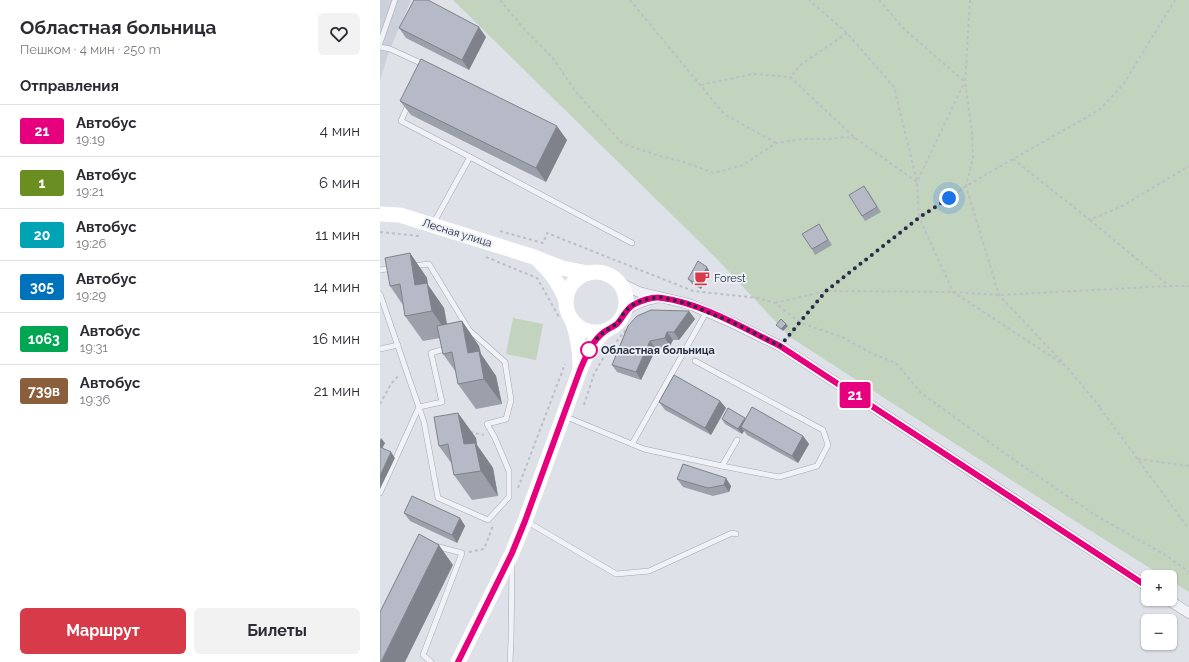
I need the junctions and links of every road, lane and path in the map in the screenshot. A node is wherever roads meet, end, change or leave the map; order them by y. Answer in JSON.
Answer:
{"nodes":[{"id":1,"x":395,"y":0,"type":"edge"},
{"id":2,"x":500,"y":0,"type":"edge"},
{"id":3,"x":630,"y":0,"type":"edge"},
{"id":4,"x":809,"y":0,"type":"edge"},
{"id":5,"x":879,"y":0,"type":"edge"},
{"id":6,"x":970,"y":0,"type":"edge"},
{"id":7,"x":1175,"y":0,"type":"edge"},
{"id":8,"x":847,"y":33,"type":"junction"},
{"id":9,"x":380,"y":43,"type":"edge"},
{"id":10,"x":380,"y":47,"type":"edge"},
{"id":11,"x":424,"y":73,"type":"edge"},
{"id":12,"x":790,"y":77,"type":"junction"},
{"id":13,"x":965,"y":82,"type":"junction"},
{"id":14,"x":700,"y":85,"type":"junction"},
{"id":15,"x":411,"y":100,"type":"edge"},
{"id":16,"x":855,"y":138,"type":"junction"},
{"id":17,"x":776,"y":143,"type":"junction"},
{"id":18,"x":470,"y":157,"type":"junction"},
{"id":19,"x":1013,"y":159,"type":"junction"},
{"id":20,"x":1189,"y":166,"type":"edge"},
{"id":21,"x":917,"y":182,"type":"junction"},
{"id":22,"x":966,"y":186,"type":"junction"},
{"id":23,"x":380,"y":214,"type":"edge"},
{"id":24,"x":920,"y":217,"type":"junction"},
{"id":25,"x":1090,"y":220,"type":"junction"},
{"id":26,"x":428,"y":231,"type":"junction"},
{"id":27,"x":498,"y":231,"type":"dead end"},
{"id":28,"x":380,"y":232,"type":"edge"},
{"id":29,"x":632,"y":243,"type":"dead end"},
{"id":30,"x":482,"y":255,"type":"dead end"},
{"id":31,"x":534,"y":257,"type":"junction"},
{"id":32,"x":408,"y":267,"type":"edge"},
{"id":33,"x":401,"y":268,"type":"edge"},
{"id":34,"x":380,"y":270,"type":"edge"},
{"id":35,"x":588,"y":273,"type":"junction"},
{"id":36,"x":620,"y":283,"type":"junction"},
{"id":37,"x":1169,"y":286,"type":"junction"},
{"id":38,"x":1189,"y":286,"type":"edge"},
{"id":39,"x":826,"y":291,"type":"junction"},
{"id":40,"x":953,"y":292,"type":"junction"},
{"id":41,"x":380,"y":294,"type":"edge"},
{"id":42,"x":999,"y":295,"type":"junction"},
{"id":43,"x":660,"y":297,"type":"junction"},
{"id":44,"x":566,"y":300,"type":"junction"},
{"id":45,"x":775,"y":303,"type":"junction"},
{"id":46,"x":707,"y":312,"type":"junction"},
{"id":47,"x":628,"y":318,"type":"junction"},
{"id":48,"x":567,"y":321,"type":"junction"},
{"id":49,"x":801,"y":322,"type":"junction"},
{"id":50,"x":605,"y":331,"type":"junction"},
{"id":51,"x":480,"y":340,"type":"junction"},
{"id":52,"x":473,"y":342,"type":"dead end"},
{"id":53,"x":398,"y":345,"type":"junction"},
{"id":54,"x":780,"y":346,"type":"junction"},
{"id":55,"x":452,"y":347,"type":"edge"},
{"id":56,"x":380,"y":349,"type":"edge"},
{"id":57,"x":566,"y":360,"type":"dead end"},
{"id":58,"x":695,"y":361,"type":"dead end"},
{"id":59,"x":1066,"y":366,"type":"junction"},
{"id":60,"x":405,"y":367,"type":"junction"},
{"id":61,"x":580,"y":370,"type":"junction"},
{"id":62,"x":380,"y":404,"type":"edge"},
{"id":63,"x":584,"y":405,"type":"dead end"},
{"id":64,"x":419,"y":407,"type":"junction"},
{"id":65,"x":563,"y":415,"type":"junction"},
{"id":66,"x":467,"y":432,"type":"dead end"},
{"id":67,"x":495,"y":438,"type":"junction"},
{"id":68,"x":737,"y":440,"type":"dead end"},
{"id":69,"x":632,"y":444,"type":"junction"},
{"id":70,"x":1138,"y":459,"type":"junction"},
{"id":71,"x":722,"y":466,"type":"junction"},
{"id":72,"x":1189,"y":466,"type":"edge"},
{"id":73,"x":517,"y":490,"type":"dead end"},
{"id":74,"x":380,"y":493,"type":"edge"},
{"id":75,"x":495,"y":521,"type":"dead end"},
{"id":76,"x":525,"y":521,"type":"junction"},
{"id":77,"x":1189,"y":529,"type":"edge"},
{"id":78,"x":736,"y":534,"type":"dead end"},
{"id":79,"x":432,"y":545,"type":"edge"},
{"id":80,"x":462,"y":553,"type":"junction"},
{"id":81,"x":512,"y":553,"type":"junction"},
{"id":82,"x":1189,"y":572,"type":"edge"},
{"id":83,"x":1141,"y":582,"type":"edge"},
{"id":84,"x":1177,"y":605,"type":"edge"},
{"id":85,"x":1189,"y":613,"type":"edge"},
{"id":86,"x":431,"y":662,"type":"edge"},
{"id":87,"x":458,"y":662,"type":"edge"},
{"id":88,"x":510,"y":662,"type":"edge"}],
"edges":[{"from":1,"to":9,"type":"lane"},
{"from":2,"to":17,"type":"path"},
{"from":3,"to":14,"type":"path"},
{"from":4,"to":8,"type":"path"},
{"from":5,"to":13,"type":"path"},
{"from":6,"to":13,"type":"path"},
{"from":7,"to":19,"type":"path"},
{"from":8,"to":12,"type":"path"},
{"from":8,"to":21,"type":"path"},
{"from":10,"to":11,"type":"lane"},
{"from":12,"to":14,"type":"path"},
{"from":12,"to":16,"type":"path"},
{"from":13,"to":21,"type":"path"},
{"from":13,"to":22,"type":"path"},
{"from":14,"to":17,"type":"path"},
{"from":15,"to":18,"type":"lane"},
{"from":16,"to":17,"type":"path"},
{"from":16,"to":21,"type":"path"},
{"from":18,"to":26,"type":"lane"},
{"from":18,"to":29,"type":"lane"},
{"from":19,"to":22,"type":"path"},
{"from":19,"to":25,"type":"path"},
{"from":20,"to":25,"type":"path"},
{"from":21,"to":24,"type":"path"},
{"from":22,"to":24,"type":"path"},
{"from":22,"to":42,"type":"path"},
{"from":23,"to":26,"type":"main road","name":"Лесная улица"},
{"from":24,"to":39,"type":"path"},
{"from":24,"to":40,"type":"path"},
{"from":25,"to":37,"type":"path"},
{"from":26,"to":28,"type":"path"},
{"from":26,"to":31,"type":"main road","name":"Лесная улица"},
{"from":27,"to":45,"type":"path"},
{"from":30,"to":48,"type":"path"},
{"from":31,"to":35,"type":"main road","name":"Лесная улица"},
{"from":31,"to":44,"type":"main road","name":"Лесная улица"},
{"from":32,"to":51,"type":"lane"},
{"from":33,"to":34,"type":"lane"},
{"from":35,"to":36,"type":"main road"},
{"from":35,"to":44,"type":"main road"},
{"from":36,"to":43,"type":"street"},
{"from":36,"to":47,"type":"main road"},
{"from":37,"to":38,"type":"path"},
{"from":37,"to":42,"type":"path"},
{"from":39,"to":40,"type":"path"},
{"from":39,"to":45,"type":"path"},
{"from":39,"to":49,"type":"path"},
{"from":40,"to":42,"type":"path"},
{"from":40,"to":59,"type":"path"},
{"from":41,"to":53,"type":"lane"},
{"from":42,"to":59,"type":"path"},
{"from":43,"to":46,"type":"street"},
{"from":43,"to":47,"type":"street"},
{"from":44,"to":48,"type":"main road"},
{"from":45,"to":49,"type":"path"},
{"from":46,"to":54,"type":"street"},
{"from":46,"to":69,"type":"lane"},
{"from":47,"to":50,"type":"main road"},
{"from":47,"to":63,"type":"path"},
{"from":48,"to":50,"type":"main road"},
{"from":48,"to":61,"type":"main road"},
{"from":49,"to":54,"type":"path"},
{"from":49,"to":82,"type":"path"},
{"from":50,"to":61,"type":"main road"},
{"from":51,"to":52,"type":"lane"},
{"from":51,"to":67,"type":"lane"},
{"from":53,"to":56,"type":"lane"},
{"from":53,"to":60,"type":"lane"},
{"from":54,"to":83,"type":"street"},
{"from":55,"to":64,"type":"lane"},
{"from":57,"to":73,"type":"path"},
{"from":58,"to":71,"type":"lane"},
{"from":59,"to":70,"type":"path"},
{"from":60,"to":62,"type":"path"},
{"from":60,"to":64,"type":"lane"},
{"from":61,"to":65,"type":"main road"},
{"from":64,"to":67,"type":"lane"},
{"from":64,"to":74,"type":"lane"},
{"from":65,"to":69,"type":"lane"},
{"from":65,"to":76,"type":"main road"},
{"from":66,"to":67,"type":"path"},
{"from":68,"to":71,"type":"lane"},
{"from":69,"to":71,"type":"lane"},
{"from":70,"to":72,"type":"path"},
{"from":70,"to":77,"type":"path"},
{"from":75,"to":80,"type":"path"},
{"from":76,"to":78,"type":"lane"},
{"from":76,"to":81,"type":"main road"},
{"from":79,"to":80,"type":"lane"},
{"from":80,"to":86,"type":"lane"},
{"from":81,"to":87,"type":"main road"},
{"from":81,"to":88,"type":"lane"},
{"from":84,"to":85,"type":"street"}]}
